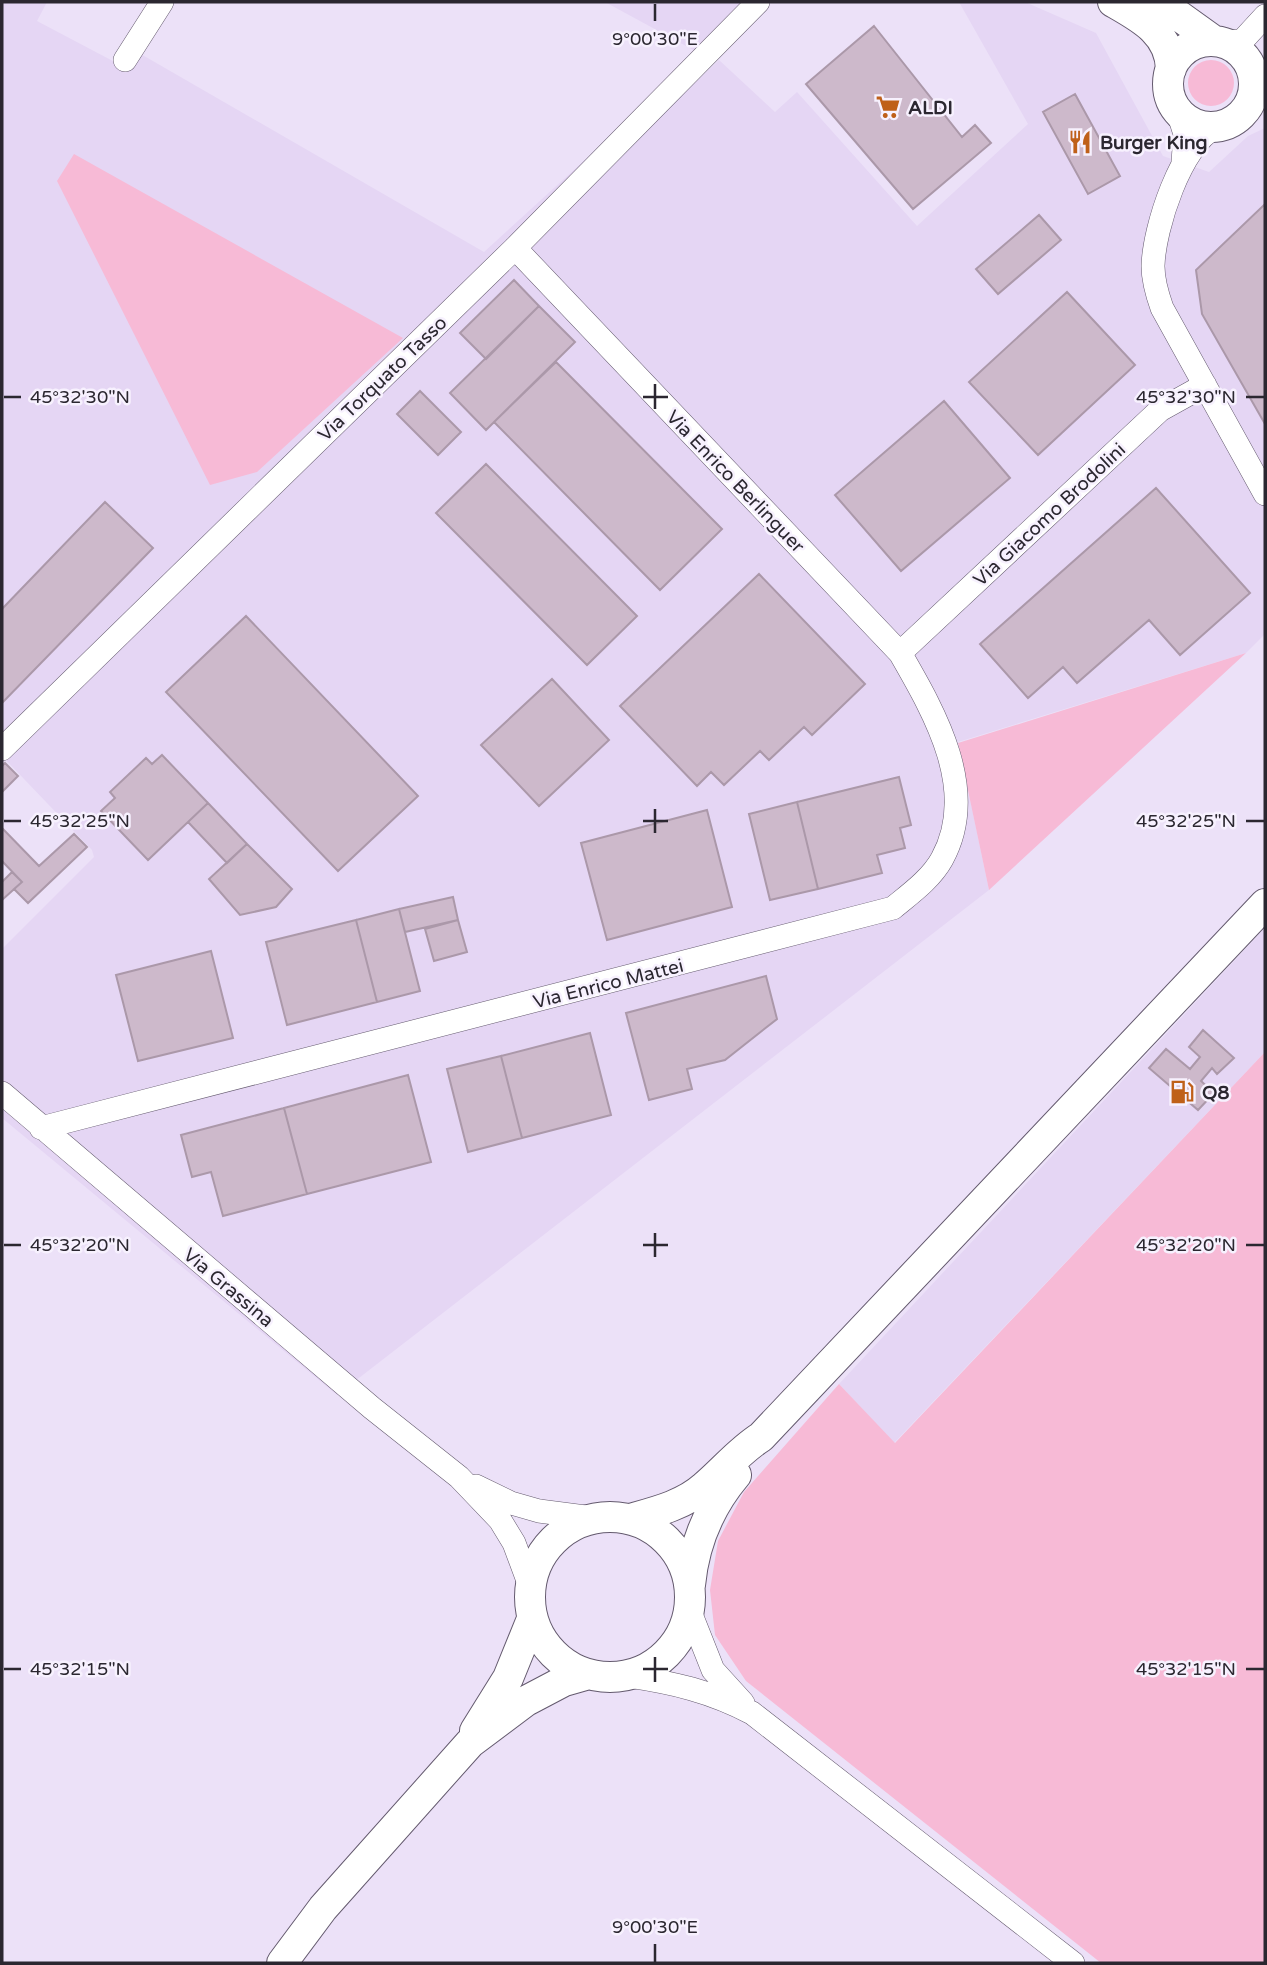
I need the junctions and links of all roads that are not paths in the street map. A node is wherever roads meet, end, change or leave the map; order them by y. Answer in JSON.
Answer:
{"nodes":[{"id":1,"x":162,"y":2,"type":"edge"},
{"id":2,"x":758,"y":2,"type":"edge"},
{"id":3,"x":1113,"y":2,"type":"edge"},
{"id":4,"x":1151,"y":2,"type":"edge"},
{"id":5,"x":1260,"y":23,"type":"edge"},
{"id":6,"x":1240,"y":59,"type":"edge"},
{"id":7,"x":125,"y":60,"type":"dead end"},
{"id":8,"x":1171,"y":69,"type":"junction"},
{"id":9,"x":1178,"y":112,"type":"junction"},
{"id":10,"x":1265,"y":117,"type":"edge"},
{"id":11,"x":1223,"y":125,"type":"junction"},
{"id":12,"x":1182,"y":166,"type":"junction"},
{"id":13,"x":515,"y":248,"type":"junction"},
{"id":14,"x":1205,"y":385,"type":"junction"},
{"id":15,"x":1265,"y":494,"type":"edge"},
{"id":16,"x":900,"y":653,"type":"junction"},
{"id":17,"x":2,"y":749,"type":"edge"},
{"id":18,"x":1265,"y":904,"type":"edge"},
{"id":19,"x":2,"y":1093,"type":"edge"},
{"id":20,"x":41,"y":1128,"type":"junction"},
{"id":21,"x":761,"y":1437,"type":"junction"},
{"id":22,"x":459,"y":1477,"type":"junction"},
{"id":23,"x":593,"y":1518,"type":"junction"},
{"id":24,"x":630,"y":1519,"type":"junction"},
{"id":25,"x":530,"y":1586,"type":"junction"},
{"id":26,"x":690,"y":1598,"type":"junction"},
{"id":27,"x":532,"y":1619,"type":"junction"},
{"id":28,"x":585,"y":1675,"type":"junction"},
{"id":29,"x":628,"y":1676,"type":"junction"},
{"id":30,"x":752,"y":1713,"type":"junction"},
{"id":31,"x":470,"y":1743,"type":"junction"},
{"id":32,"x":282,"y":1963,"type":"edge"},
{"id":33,"x":1073,"y":1963,"type":"edge"}],
"edges":[{"from":1,"to":7,"type":"street"},
{"from":2,"to":13,"type":"street","name":"Via Torquato Tasso"},
{"from":3,"to":8,"type":"main road"},
{"from":4,"to":6,"type":"main road"},
{"from":5,"to":6,"type":"street"},
{"from":6,"to":8,"type":"main road"},
{"from":6,"to":11,"type":"main road"},
{"from":8,"to":9,"type":"main road"},
{"from":9,"to":11,"type":"main road"},
{"from":9,"to":12,"type":"street"},
{"from":10,"to":11,"type":"main road"},
{"from":11,"to":12,"type":"street"},
{"from":12,"to":14,"type":"street"},
{"from":13,"to":16,"type":"street","name":"Via Enrico Berlinguer"},
{"from":13,"to":17,"type":"street","name":"Via Torquato Tasso"},
{"from":14,"to":15,"type":"street"},
{"from":14,"to":16,"type":"street","name":"Via Giacomo Brodolini"},
{"from":16,"to":20,"type":"street","name":"Via Enrico Mattei"},
{"from":18,"to":21,"type":"main road"},
{"from":19,"to":20,"type":"street","name":"Via Grassina"},
{"from":20,"to":22,"type":"street","name":"Via Grassina"},
{"from":21,"to":24,"type":"main road"},
{"from":21,"to":26,"type":"main road"},
{"from":22,"to":23,"type":"street","name":"Via Grassina"},
{"from":22,"to":25,"type":"street","name":"Via Grassina"},
{"from":23,"to":24,"type":"main road"},
{"from":23,"to":25,"type":"main road"},
{"from":24,"to":26,"type":"main road"},
{"from":25,"to":27,"type":"main road"},
{"from":26,"to":29,"type":"main road"},
{"from":26,"to":30,"type":"street"},
{"from":27,"to":28,"type":"main road"},
{"from":27,"to":31,"type":"main road"},
{"from":28,"to":29,"type":"main road"},
{"from":28,"to":31,"type":"main road"},
{"from":29,"to":30,"type":"street"},
{"from":30,"to":33,"type":"street"},
{"from":31,"to":32,"type":"main road"}]}
